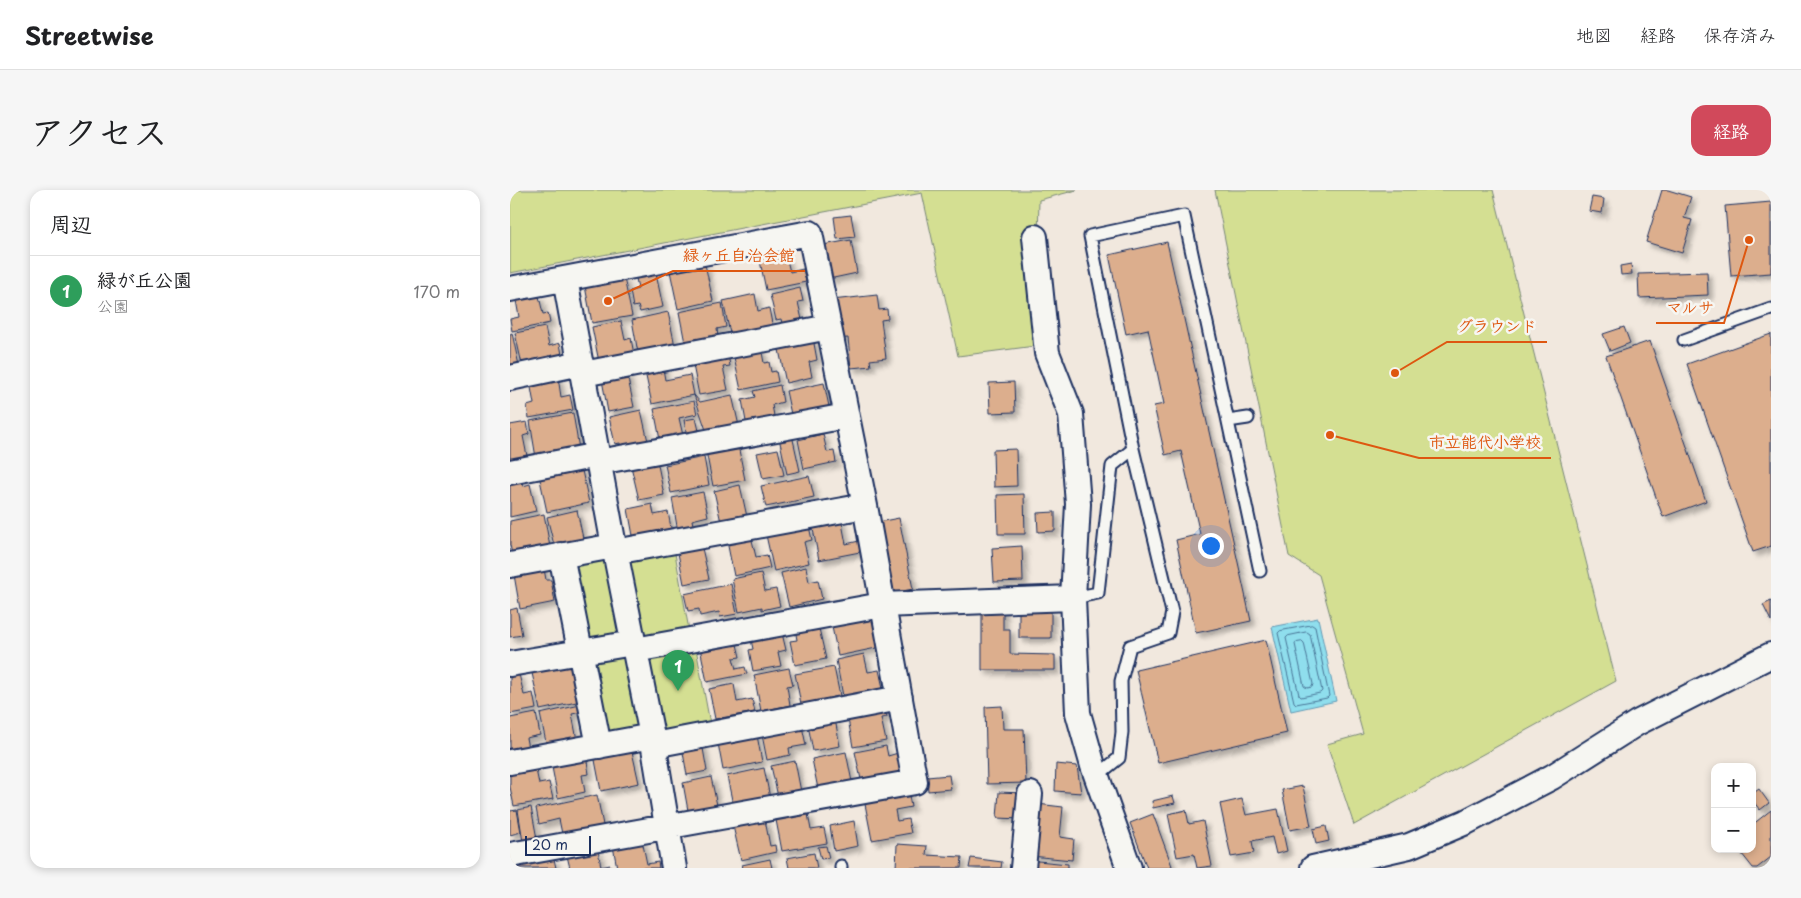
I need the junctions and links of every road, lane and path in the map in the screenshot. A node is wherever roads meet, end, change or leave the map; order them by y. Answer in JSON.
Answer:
{"nodes":[{"id":1,"x":1035,"y":237,"type":"dead end"},
{"id":2,"x":565,"y":279,"type":"junction"},
{"id":3,"x":510,"y":289,"type":"edge"},
{"id":4,"x":1771,"y":309,"type":"edge"},
{"id":5,"x":829,"y":327,"type":"junction"},
{"id":6,"x":1684,"y":340,"type":"dead end"},
{"id":7,"x":582,"y":368,"type":"junction"},
{"id":8,"x":510,"y":378,"type":"edge"},
{"id":9,"x":846,"y":416,"type":"junction"},
{"id":10,"x":1248,"y":418,"type":"dead end"},
{"id":11,"x":1228,"y":421,"type":"junction"},
{"id":12,"x":1133,"y":449,"type":"junction"},
{"id":13,"x":599,"y":459,"type":"junction"},
{"id":14,"x":510,"y":472,"type":"edge"},
{"id":15,"x":865,"y":506,"type":"junction"},
{"id":16,"x":615,"y":549,"type":"junction"},
{"id":17,"x":561,"y":555,"type":"junction"},
{"id":18,"x":510,"y":565,"type":"edge"},
{"id":19,"x":1260,"y":571,"type":"dead end"},
{"id":20,"x":1073,"y":598,"type":"junction"},
{"id":21,"x":882,"y":605,"type":"junction"},
{"id":22,"x":634,"y":646,"type":"junction"},
{"id":23,"x":580,"y":652,"type":"junction"},
{"id":24,"x":1771,"y":655,"type":"edge"},
{"id":25,"x":510,"y":664,"type":"edge"},
{"id":26,"x":900,"y":698,"type":"junction"},
{"id":27,"x":653,"y":740,"type":"junction"},
{"id":28,"x":599,"y":746,"type":"junction"},
{"id":29,"x":510,"y":762,"type":"edge"},
{"id":30,"x":1098,"y":775,"type":"junction"},
{"id":31,"x":1030,"y":794,"type":"dead end"},
{"id":32,"x":666,"y":827,"type":"junction"},
{"id":33,"x":510,"y":855,"type":"edge"},
{"id":34,"x":674,"y":868,"type":"edge"},
{"id":35,"x":1023,"y":868,"type":"edge"},
{"id":36,"x":1129,"y":868,"type":"edge"},
{"id":37,"x":1313,"y":868,"type":"edge"}],
"edges":[{"from":1,"to":20,"type":"street"},
{"from":2,"to":3,"type":"street"},
{"from":2,"to":5,"type":"street"},
{"from":2,"to":7,"type":"street"},
{"from":4,"to":6,"type":"lane"},
{"from":5,"to":7,"type":"street"},
{"from":5,"to":9,"type":"street"},
{"from":7,"to":8,"type":"street"},
{"from":7,"to":13,"type":"street"},
{"from":9,"to":13,"type":"street"},
{"from":9,"to":15,"type":"street"},
{"from":10,"to":11,"type":"lane"},
{"from":11,"to":12,"type":"lane"},
{"from":11,"to":19,"type":"lane"},
{"from":12,"to":20,"type":"lane"},
{"from":12,"to":30,"type":"lane"},
{"from":13,"to":14,"type":"street"},
{"from":13,"to":16,"type":"street"},
{"from":15,"to":16,"type":"street"},
{"from":15,"to":21,"type":"street"},
{"from":16,"to":17,"type":"street"},
{"from":16,"to":22,"type":"street"},
{"from":17,"to":18,"type":"street"},
{"from":17,"to":23,"type":"street"},
{"from":20,"to":21,"type":"street"},
{"from":20,"to":30,"type":"street"},
{"from":21,"to":22,"type":"street"},
{"from":21,"to":26,"type":"street"},
{"from":22,"to":23,"type":"street"},
{"from":22,"to":27,"type":"street"},
{"from":23,"to":25,"type":"street"},
{"from":23,"to":28,"type":"street"},
{"from":24,"to":37,"type":"street"},
{"from":26,"to":27,"type":"street"},
{"from":26,"to":32,"type":"street"},
{"from":27,"to":28,"type":"street"},
{"from":27,"to":32,"type":"street"},
{"from":28,"to":29,"type":"street"},
{"from":30,"to":36,"type":"street"},
{"from":31,"to":35,"type":"street"},
{"from":32,"to":33,"type":"street"},
{"from":32,"to":34,"type":"street"}]}
